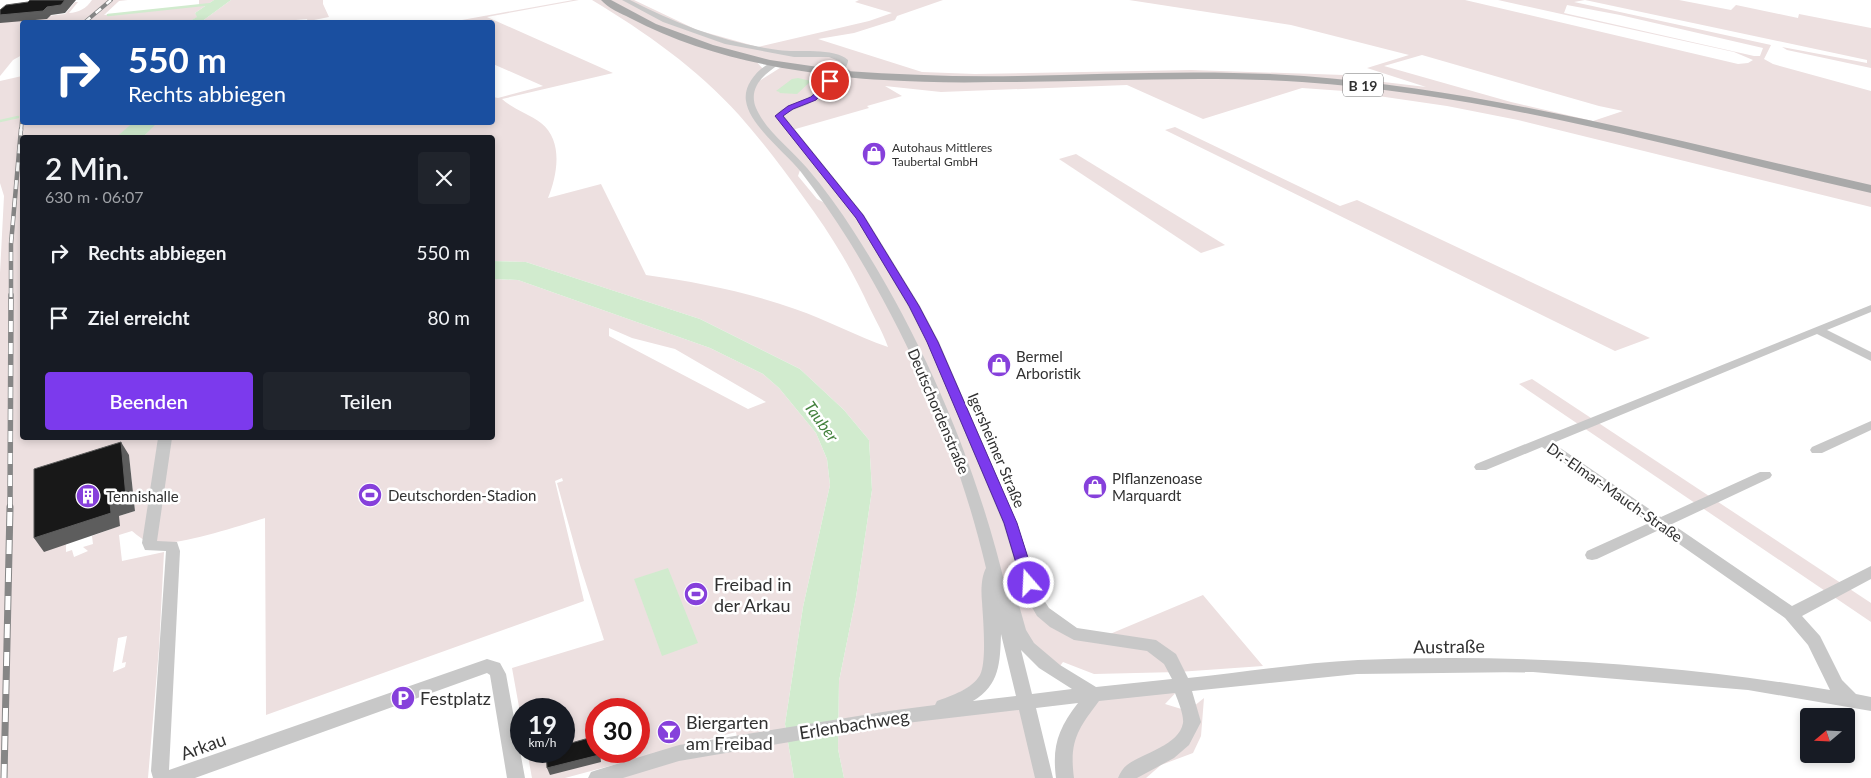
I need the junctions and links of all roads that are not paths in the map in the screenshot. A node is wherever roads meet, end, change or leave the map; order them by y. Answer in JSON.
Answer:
{"nodes":[{"id":1,"x":605,"y":0,"type":"edge"},
{"id":2,"x":625,"y":0,"type":"edge"},
{"id":3,"x":754,"y":60,"type":"junction"},
{"id":4,"x":779,"y":64,"type":"junction"},
{"id":5,"x":762,"y":73,"type":"junction"},
{"id":6,"x":752,"y":85,"type":"junction"},
{"id":7,"x":1871,"y":189,"type":"edge"},
{"id":8,"x":1871,"y":308,"type":"edge"},
{"id":9,"x":1818,"y":330,"type":"junction"},
{"id":10,"x":1871,"y":357,"type":"edge"},
{"id":11,"x":1871,"y":426,"type":"edge"},
{"id":12,"x":165,"y":440,"type":"edge"},
{"id":13,"x":1543,"y":442,"type":"junction"},
{"id":14,"x":1817,"y":450,"type":"dead end"},
{"id":15,"x":1481,"y":467,"type":"dead end"},
{"id":16,"x":1765,"y":476,"type":"dead end"},
{"id":17,"x":1661,"y":524,"type":"junction"},
{"id":18,"x":1592,"y":555,"type":"dead end"},
{"id":19,"x":992,"y":562,"type":"junction"},
{"id":20,"x":1871,"y":572,"type":"edge"},
{"id":21,"x":1791,"y":614,"type":"junction"},
{"id":22,"x":1183,"y":685,"type":"junction"},
{"id":23,"x":1094,"y":694,"type":"junction"},
{"id":24,"x":1851,"y":700,"type":"junction"},
{"id":25,"x":1026,"y":701,"type":"junction"},
{"id":26,"x":1871,"y":704,"type":"edge"},
{"id":27,"x":927,"y":713,"type":"junction"},
{"id":28,"x":516,"y":778,"type":"edge"},
{"id":29,"x":597,"y":778,"type":"edge"},
{"id":30,"x":1044,"y":778,"type":"edge"},
{"id":31,"x":1065,"y":778,"type":"edge"},
{"id":32,"x":1127,"y":778,"type":"edge"}],
"edges":[{"from":1,"to":3,"type":"main road","number":"B 19"},
{"from":2,"to":22,"type":"street","name":"Igersheimer Straße"},
{"from":3,"to":4,"type":"main road","number":"B 19"},
{"from":3,"to":5,"type":"main road"},
{"from":4,"to":5,"type":"street"},
{"from":4,"to":6,"type":"street"},
{"from":4,"to":7,"type":"main road","number":"B 19","bridge":true},
{"from":5,"to":6,"type":"street"},
{"from":6,"to":19,"type":"street","name":"Deutschordenstraße"},
{"from":8,"to":9,"type":"street","name":"Dr.-Elmar-Mauch-Straße"},
{"from":9,"to":10,"type":"street"},
{"from":9,"to":13,"type":"street","name":"Dr.-Elmar-Mauch-Straße"},
{"from":11,"to":14,"type":"street"},
{"from":12,"to":28,"type":"street","name":"Arkau"},
{"from":13,"to":15,"type":"street"},
{"from":13,"to":17,"type":"street","name":"Dr.-Elmar-Mauch-Straße"},
{"from":16,"to":17,"type":"street"},
{"from":17,"to":18,"type":"street"},
{"from":17,"to":21,"type":"street","name":"Dr.-Elmar-Mauch-Straße"},
{"from":19,"to":23,"type":"street"},
{"from":19,"to":25,"type":"street","name":"Deutschordenstraße"},
{"from":19,"to":27,"type":"street"},
{"from":20,"to":21,"type":"street"},
{"from":21,"to":24,"type":"street","name":"Dr.-Elmar-Mauch-Straße"},
{"from":22,"to":23,"type":"street","name":"Austraße"},
{"from":22,"to":24,"type":"street","name":"Austraße"},
{"from":22,"to":32,"type":"street","name":"Igersheimer Straße"},
{"from":23,"to":25,"type":"street","name":"Austraße"},
{"from":23,"to":31,"type":"street"},
{"from":24,"to":26,"type":"street","name":"Austraße"},
{"from":25,"to":27,"type":"street","name":"Erlenbachweg"},
{"from":25,"to":30,"type":"street","name":"Deutschordenstraße"},
{"from":27,"to":29,"type":"street","name":"Erlenbachweg"}]}
